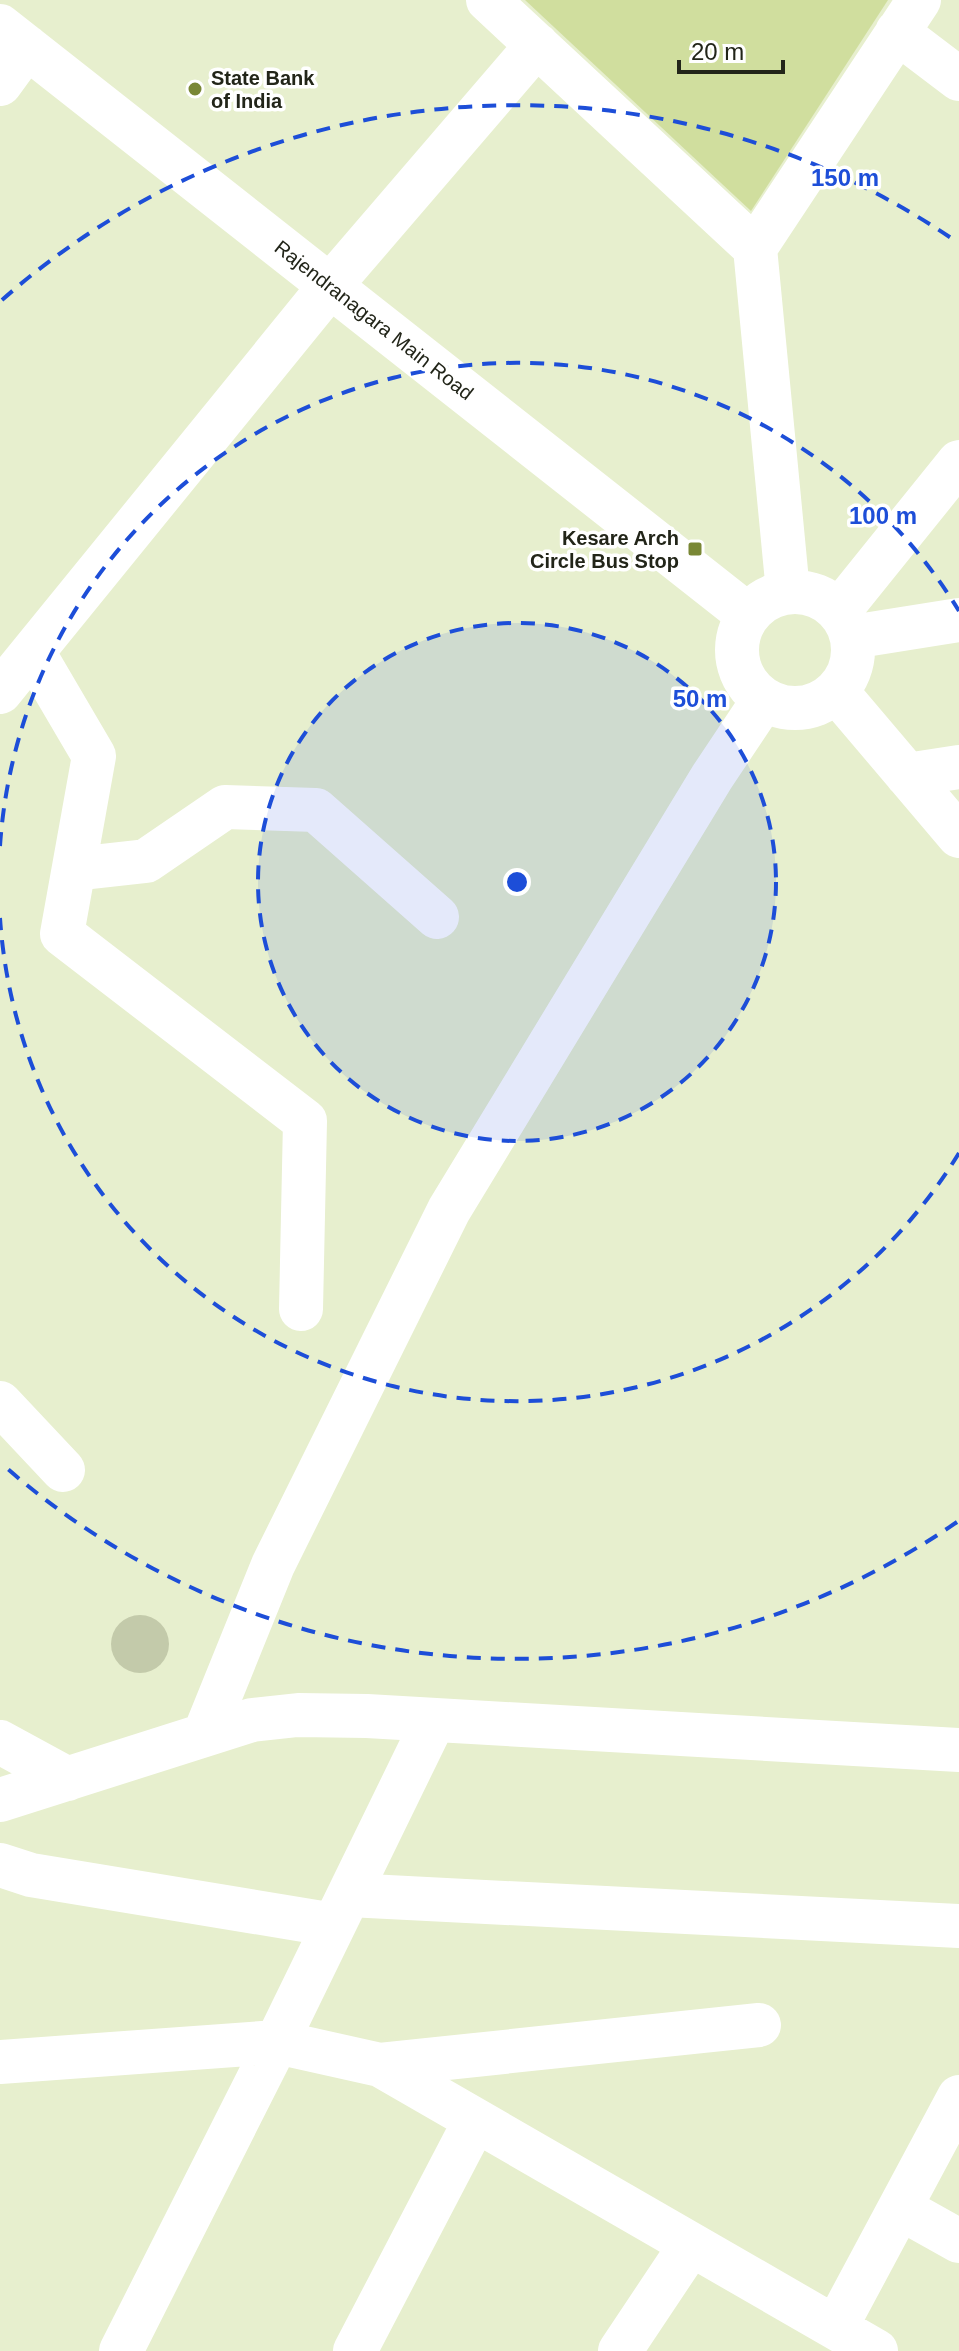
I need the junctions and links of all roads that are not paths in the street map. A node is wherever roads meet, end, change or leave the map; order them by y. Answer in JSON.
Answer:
{"nodes":[{"id":1,"x":488,"y":0,"type":"edge"},
{"id":2,"x":908,"y":16,"type":"edge"},
{"id":3,"x":14,"y":37,"type":"edge"},
{"id":4,"x":537,"y":45,"type":"junction"},
{"id":5,"x":959,"y":79,"type":"edge"},
{"id":6,"x":0,"y":84,"type":"edge"},
{"id":7,"x":755,"y":248,"type":"junction"},
{"id":8,"x":330,"y":286,"type":"junction"},
{"id":9,"x":959,"y":462,"type":"edge"},
{"id":10,"x":788,"y":592,"type":"junction"},
{"id":11,"x":748,"y":615,"type":"junction"},
{"id":12,"x":959,"y":620,"type":"edge"},
{"id":13,"x":845,"y":624,"type":"junction"},
{"id":14,"x":33,"y":652,"type":"junction"},
{"id":15,"x":836,"y":691,"type":"junction"},
{"id":16,"x":0,"y":692,"type":"edge"},
{"id":17,"x":764,"y":699,"type":"junction"},
{"id":18,"x":959,"y":767,"type":"edge"},
{"id":19,"x":907,"y":775,"type":"junction"},
{"id":20,"x":959,"y":836,"type":"edge"},
{"id":21,"x":74,"y":869,"type":"junction"},
{"id":22,"x":437,"y":917,"type":"dead end"},
{"id":23,"x":301,"y":1309,"type":"dead end"},
{"id":24,"x":0,"y":1403,"type":"edge"},
{"id":25,"x":63,"y":1470,"type":"dead end"},
{"id":26,"x":434,"y":1720,"type":"junction"},
{"id":27,"x":205,"y":1733,"type":"junction"},
{"id":28,"x":0,"y":1742,"type":"edge"},
{"id":29,"x":959,"y":1750,"type":"edge"},
{"id":30,"x":68,"y":1779,"type":"junction"},
{"id":31,"x":0,"y":1800,"type":"edge"},
{"id":32,"x":0,"y":1865,"type":"edge"},
{"id":33,"x":342,"y":1910,"type":"junction"},
{"id":34,"x":959,"y":1926,"type":"edge"},
{"id":35,"x":759,"y":2025,"type":"dead end"},
{"id":36,"x":277,"y":2042,"type":"junction"},
{"id":37,"x":0,"y":2062,"type":"edge"},
{"id":38,"x":380,"y":2065,"type":"junction"},
{"id":39,"x":959,"y":2097,"type":"edge"},
{"id":40,"x":475,"y":2121,"type":"junction"},
{"id":41,"x":900,"y":2208,"type":"junction"},
{"id":42,"x":959,"y":2241,"type":"edge"},
{"id":43,"x":690,"y":2246,"type":"junction"},
{"id":44,"x":836,"y":2327,"type":"junction"},
{"id":45,"x":364,"y":2348,"type":"edge"},
{"id":46,"x":121,"y":2351,"type":"edge"},
{"id":47,"x":620,"y":2351,"type":"edge"},
{"id":48,"x":876,"y":2351,"type":"edge"}],
"edges":[{"from":1,"to":4,"type":"street"},
{"from":2,"to":5,"type":"street"},
{"from":2,"to":7,"type":"street"},
{"from":3,"to":6,"type":"street"},
{"from":3,"to":8,"type":"street","name":"Rajendranagara Main Road"},
{"from":4,"to":7,"type":"street"},
{"from":4,"to":8,"type":"street"},
{"from":7,"to":10,"type":"street"},
{"from":8,"to":11,"type":"street","name":"Rajendranagara Main Road"},
{"from":8,"to":14,"type":"street"},
{"from":9,"to":13,"type":"street"},
{"from":10,"to":11,"type":"street"},
{"from":10,"to":13,"type":"street"},
{"from":11,"to":17,"type":"street"},
{"from":12,"to":13,"type":"street"},
{"from":13,"to":15,"type":"street"},
{"from":14,"to":16,"type":"street"},
{"from":14,"to":21,"type":"street"},
{"from":15,"to":17,"type":"street"},
{"from":15,"to":19,"type":"street"},
{"from":17,"to":27,"type":"street"},
{"from":18,"to":19,"type":"street"},
{"from":19,"to":20,"type":"street"},
{"from":21,"to":22,"type":"street"},
{"from":21,"to":23,"type":"street"},
{"from":24,"to":25,"type":"street"},
{"from":26,"to":27,"type":"street"},
{"from":26,"to":29,"type":"street"},
{"from":26,"to":33,"type":"street"},
{"from":27,"to":30,"type":"street"},
{"from":28,"to":30,"type":"street"},
{"from":30,"to":31,"type":"street"},
{"from":32,"to":33,"type":"street"},
{"from":33,"to":34,"type":"street"},
{"from":33,"to":36,"type":"street"},
{"from":35,"to":38,"type":"street"},
{"from":36,"to":37,"type":"street"},
{"from":36,"to":38,"type":"street"},
{"from":36,"to":46,"type":"street"},
{"from":38,"to":40,"type":"street"},
{"from":39,"to":41,"type":"street"},
{"from":40,"to":43,"type":"street"},
{"from":40,"to":45,"type":"street"},
{"from":41,"to":42,"type":"street"},
{"from":41,"to":44,"type":"street"},
{"from":43,"to":44,"type":"street"},
{"from":43,"to":47,"type":"street"},
{"from":44,"to":48,"type":"street"}]}
